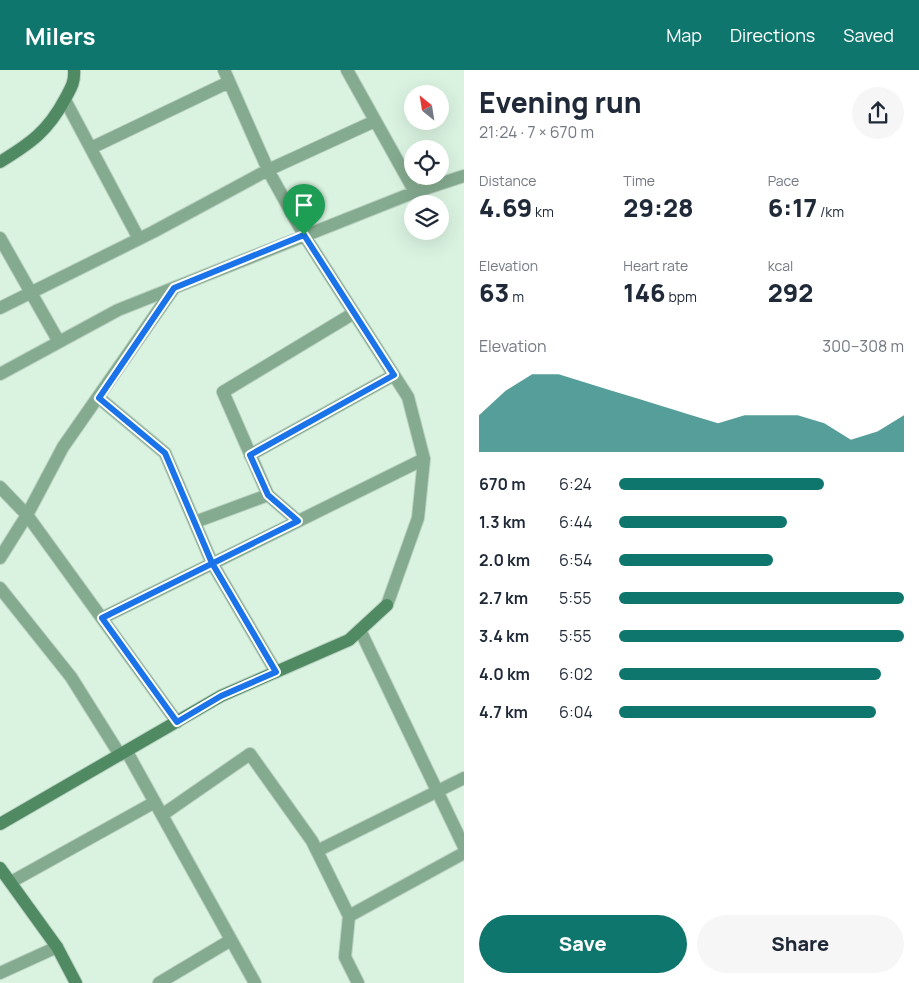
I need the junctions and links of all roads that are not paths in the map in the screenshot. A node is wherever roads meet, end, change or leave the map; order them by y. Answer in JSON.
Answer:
{"nodes":[{"id":1,"x":74,"y":70,"type":"edge"},
{"id":2,"x":224,"y":70,"type":"edge"},
{"id":3,"x":347,"y":70,"type":"edge"},
{"id":4,"x":229,"y":82,"type":"junction"},
{"id":5,"x":65,"y":100,"type":"junction"},
{"id":6,"x":376,"y":121,"type":"junction"},
{"id":7,"x":91,"y":148,"type":"junction"},
{"id":8,"x":0,"y":162,"type":"edge"},
{"id":9,"x":268,"y":170,"type":"junction"},
{"id":10,"x":464,"y":176,"type":"edge"},
{"id":11,"x":415,"y":192,"type":"junction"},
{"id":12,"x":304,"y":235,"type":"junction"},
{"id":13,"x":0,"y":238,"type":"edge"},
{"id":14,"x":139,"y":239,"type":"junction"},
{"id":15,"x":174,"y":288,"type":"junction"},
{"id":16,"x":31,"y":292,"type":"junction"},
{"id":17,"x":0,"y":308,"type":"edge"},
{"id":18,"x":354,"y":312,"type":"junction"},
{"id":19,"x":59,"y":342,"type":"junction"},
{"id":20,"x":0,"y":374,"type":"edge"},
{"id":21,"x":394,"y":375,"type":"junction"},
{"id":22,"x":99,"y":398,"type":"junction"},
{"id":23,"x":250,"y":455,"type":"junction"},
{"id":24,"x":424,"y":459,"type":"junction"},
{"id":25,"x":0,"y":487,"type":"edge"},
{"id":26,"x":268,"y":495,"type":"junction"},
{"id":27,"x":27,"y":515,"type":"junction"},
{"id":28,"x":298,"y":521,"type":"junction"},
{"id":29,"x":195,"y":522,"type":"junction"},
{"id":30,"x":0,"y":558,"type":"edge"},
{"id":31,"x":212,"y":563,"type":"junction"},
{"id":32,"x":0,"y":588,"type":"edge"},
{"id":33,"x":387,"y":605,"type":"joint"},
{"id":34,"x":102,"y":618,"type":"junction"},
{"id":35,"x":360,"y":630,"type":"junction"},
{"id":36,"x":276,"y":672,"type":"junction"},
{"id":37,"x":177,"y":722,"type":"junction"},
{"id":38,"x":123,"y":754,"type":"junction"},
{"id":39,"x":464,"y":778,"type":"edge"},
{"id":40,"x":437,"y":791,"type":"junction"},
{"id":41,"x":155,"y":802,"type":"junction"},
{"id":42,"x":162,"y":815,"type":"junction"},
{"id":43,"x":0,"y":824,"type":"edge"},
{"id":44,"x":464,"y":847,"type":"edge"},
{"id":45,"x":317,"y":851,"type":"junction"},
{"id":46,"x":464,"y":853,"type":"edge"},
{"id":47,"x":0,"y":868,"type":"edge"},
{"id":48,"x":10,"y":882,"type":"junction"},
{"id":49,"x":349,"y":916,"type":"junction"},
{"id":50,"x":231,"y":940,"type":"junction"},
{"id":51,"x":57,"y":947,"type":"junction"},
{"id":52,"x":0,"y":973,"type":"edge"},
{"id":53,"x":76,"y":983,"type":"edge"},
{"id":54,"x":159,"y":983,"type":"edge"},
{"id":55,"x":255,"y":983,"type":"edge"},
{"id":56,"x":358,"y":983,"type":"edge"}],
"edges":[{"from":1,"to":5,"type":"main road"},
{"from":2,"to":4,"type":"street"},
{"from":3,"to":6,"type":"street"},
{"from":4,"to":7,"type":"street"},
{"from":4,"to":9,"type":"street"},
{"from":5,"to":7,"type":"street"},
{"from":5,"to":8,"type":"main road"},
{"from":6,"to":9,"type":"street"},
{"from":6,"to":11,"type":"street"},
{"from":7,"to":14,"type":"street"},
{"from":9,"to":12,"type":"street"},
{"from":9,"to":14,"type":"street"},
{"from":10,"to":11,"type":"street"},
{"from":11,"to":12,"type":"street"},
{"from":12,"to":15,"type":"street"},
{"from":12,"to":18,"type":"street"},
{"from":13,"to":16,"type":"street"},
{"from":14,"to":16,"type":"street"},
{"from":15,"to":19,"type":"street"},
{"from":15,"to":22,"type":"street"},
{"from":16,"to":17,"type":"street"},
{"from":16,"to":19,"type":"street"},
{"from":18,"to":21,"type":"street"},
{"from":18,"to":23,"type":"street"},
{"from":19,"to":20,"type":"street"},
{"from":21,"to":23,"type":"street"},
{"from":21,"to":24,"type":"street"},
{"from":22,"to":27,"type":"street"},
{"from":22,"to":29,"type":"street"},
{"from":23,"to":26,"type":"street"},
{"from":24,"to":28,"type":"street"},
{"from":24,"to":33,"type":"street"},
{"from":25,"to":27,"type":"street"},
{"from":26,"to":28,"type":"street"},
{"from":26,"to":29,"type":"street"},
{"from":27,"to":30,"type":"street"},
{"from":27,"to":34,"type":"street"},
{"from":28,"to":31,"type":"street"},
{"from":29,"to":31,"type":"street"},
{"from":31,"to":34,"type":"street"},
{"from":31,"to":36,"type":"street"},
{"from":32,"to":38,"type":"street"},
{"from":33,"to":35,"type":"main road"},
{"from":34,"to":37,"type":"street"},
{"from":35,"to":36,"type":"main road"},
{"from":35,"to":40,"type":"street"},
{"from":36,"to":37,"type":"main road"},
{"from":37,"to":38,"type":"main road"},
{"from":38,"to":41,"type":"street"},
{"from":38,"to":43,"type":"main road"},
{"from":39,"to":40,"type":"street"},
{"from":40,"to":44,"type":"street"},
{"from":40,"to":45,"type":"street"},
{"from":41,"to":42,"type":"street"},
{"from":41,"to":48,"type":"street"},
{"from":42,"to":45,"type":"street"},
{"from":42,"to":50,"type":"street"},
{"from":45,"to":49,"type":"street"},
{"from":46,"to":49,"type":"street"},
{"from":47,"to":48,"type":"main road"},
{"from":48,"to":51,"type":"main road"},
{"from":49,"to":56,"type":"street"},
{"from":50,"to":54,"type":"street"},
{"from":50,"to":55,"type":"street"},
{"from":51,"to":52,"type":"street"},
{"from":51,"to":53,"type":"main road"}]}
